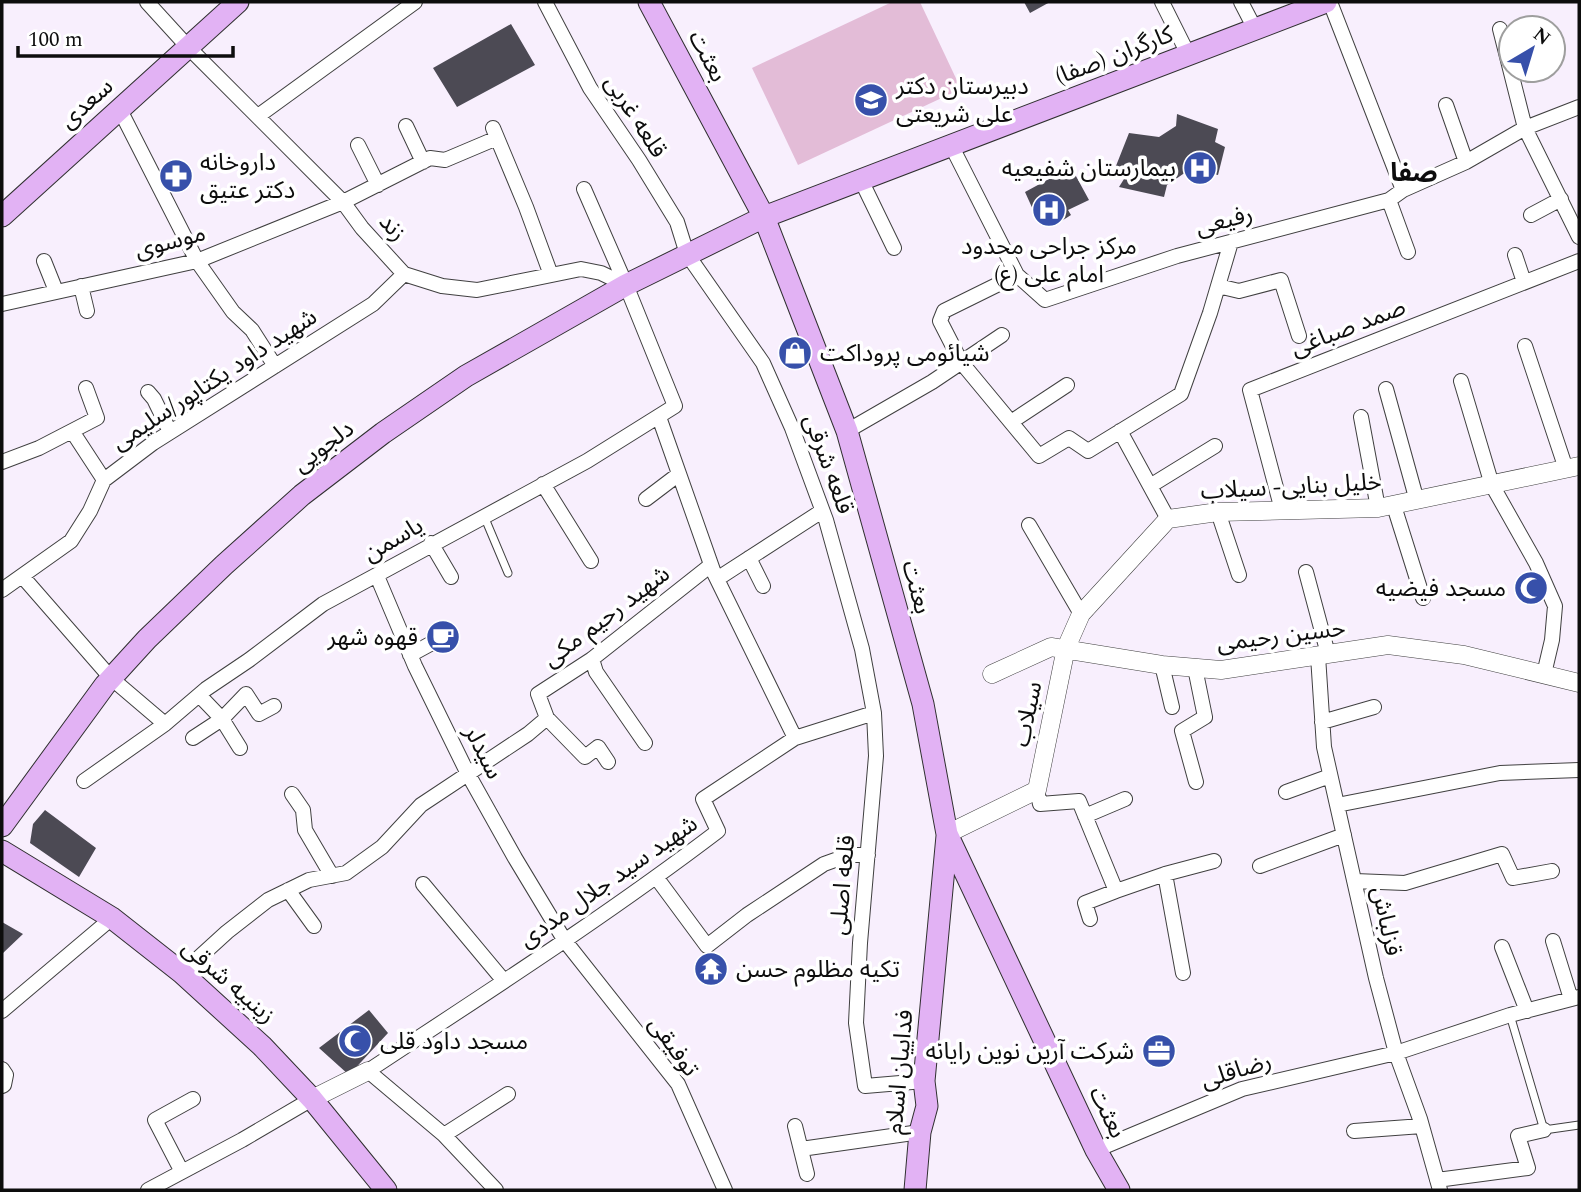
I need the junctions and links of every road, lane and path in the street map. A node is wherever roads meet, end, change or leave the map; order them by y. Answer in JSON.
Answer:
{"nodes":[{"id":1,"x":147,"y":2,"type":"edge"},
{"id":2,"x":238,"y":2,"type":"edge"},
{"id":3,"x":415,"y":2,"type":"edge"},
{"id":4,"x":545,"y":2,"type":"edge"},
{"id":5,"x":649,"y":2,"type":"edge"},
{"id":6,"x":1163,"y":2,"type":"edge"},
{"id":7,"x":1241,"y":2,"type":"edge"},
{"id":8,"x":1328,"y":2,"type":"edge"},
{"id":9,"x":1301,"y":6,"type":"edge"},
{"id":10,"x":1255,"y":29,"type":"junction"},
{"id":11,"x":188,"y":47,"type":"junction"},
{"id":12,"x":1188,"y":54,"type":"junction"},
{"id":13,"x":1514,"y":84,"type":"edge"},
{"id":14,"x":1446,"y":105,"type":"dead end"},
{"id":15,"x":1579,"y":107,"type":"edge"},
{"id":16,"x":119,"y":108,"type":"junction"},
{"id":17,"x":258,"y":116,"type":"junction"},
{"id":18,"x":406,"y":125,"type":"dead end"},
{"id":19,"x":1525,"y":128,"type":"junction"},
{"id":20,"x":358,"y":145,"type":"dead end"},
{"id":21,"x":951,"y":145,"type":"junction"},
{"id":22,"x":423,"y":162,"type":"junction"},
{"id":23,"x":1466,"y":162,"type":"junction"},
{"id":24,"x":861,"y":180,"type":"junction"},
{"id":25,"x":378,"y":185,"type":"junction"},
{"id":26,"x":584,"y":188,"type":"dead end"},
{"id":27,"x":1403,"y":190,"type":"junction"},
{"id":28,"x":1561,"y":199,"type":"junction"},
{"id":29,"x":1389,"y":200,"type":"junction"},
{"id":30,"x":343,"y":202,"type":"junction"},
{"id":31,"x":1531,"y":215,"type":"dead end"},
{"id":32,"x":2,"y":216,"type":"edge"},
{"id":33,"x":764,"y":217,"type":"junction"},
{"id":34,"x":1579,"y":237,"type":"edge"},
{"id":35,"x":1231,"y":242,"type":"junction"},
{"id":36,"x":894,"y":248,"type":"dead end"},
{"id":37,"x":1408,"y":251,"type":"dead end"},
{"id":38,"x":687,"y":254,"type":"junction"},
{"id":39,"x":1515,"y":255,"type":"dead end"},
{"id":40,"x":44,"y":261,"type":"dead end"},
{"id":41,"x":197,"y":261,"type":"junction"},
{"id":42,"x":1579,"y":261,"type":"edge"},
{"id":43,"x":404,"y":274,"type":"junction"},
{"id":44,"x":551,"y":275,"type":"junction"},
{"id":45,"x":1017,"y":275,"type":"junction"},
{"id":46,"x":1524,"y":282,"type":"junction"},
{"id":47,"x":626,"y":285,"type":"junction"},
{"id":48,"x":81,"y":286,"type":"junction"},
{"id":49,"x":1218,"y":286,"type":"junction"},
{"id":50,"x":56,"y":291,"type":"junction"},
{"id":51,"x":2,"y":304,"type":"edge"},
{"id":52,"x":87,"y":311,"type":"dead end"},
{"id":53,"x":1002,"y":335,"type":"dead end"},
{"id":54,"x":1299,"y":336,"type":"dead end"},
{"id":55,"x":1525,"y":346,"type":"dead end"},
{"id":56,"x":961,"y":362,"type":"junction"},
{"id":57,"x":275,"y":366,"type":"junction"},
{"id":58,"x":1461,"y":381,"type":"dead end"},
{"id":59,"x":1067,"y":385,"type":"dead end"},
{"id":60,"x":86,"y":388,"type":"dead end"},
{"id":61,"x":1386,"y":389,"type":"dead end"},
{"id":62,"x":148,"y":391,"type":"dead end"},
{"id":63,"x":659,"y":417,"type":"junction"},
{"id":64,"x":1361,"y":417,"type":"dead end"},
{"id":65,"x":1011,"y":422,"type":"junction"},
{"id":66,"x":72,"y":431,"type":"junction"},
{"id":67,"x":847,"y":431,"type":"junction"},
{"id":68,"x":1120,"y":431,"type":"junction"},
{"id":69,"x":170,"y":432,"type":"junction"},
{"id":70,"x":1215,"y":446,"type":"dead end"},
{"id":71,"x":2,"y":462,"type":"edge"},
{"id":72,"x":1573,"y":467,"type":"edge"},
{"id":73,"x":679,"y":474,"type":"junction"},
{"id":74,"x":104,"y":480,"type":"junction"},
{"id":75,"x":543,"y":484,"type":"junction"},
{"id":76,"x":1492,"y":485,"type":"junction"},
{"id":77,"x":1150,"y":486,"type":"junction"},
{"id":78,"x":646,"y":499,"type":"dead end"},
{"id":79,"x":1418,"y":501,"type":"junction"},
{"id":80,"x":1386,"y":507,"type":"junction"},
{"id":81,"x":1282,"y":510,"type":"junction"},
{"id":82,"x":822,"y":511,"type":"junction"},
{"id":83,"x":1217,"y":512,"type":"junction"},
{"id":84,"x":484,"y":515,"type":"junction"},
{"id":85,"x":1168,"y":519,"type":"junction"},
{"id":86,"x":1029,"y":525,"type":"dead end"},
{"id":87,"x":431,"y":543,"type":"junction"},
{"id":88,"x":749,"y":558,"type":"junction"},
{"id":89,"x":591,"y":561,"type":"dead end"},
{"id":90,"x":711,"y":565,"type":"junction"},
{"id":91,"x":1306,"y":572,"type":"dead end"},
{"id":92,"x":508,"y":573,"type":"dead end"},
{"id":93,"x":1239,"y":575,"type":"dead end"},
{"id":94,"x":22,"y":576,"type":"junction"},
{"id":95,"x":377,"y":576,"type":"junction"},
{"id":96,"x":452,"y":577,"type":"dead end"},
{"id":97,"x":717,"y":579,"type":"junction"},
{"id":98,"x":3,"y":586,"type":"edge"},
{"id":99,"x":763,"y":586,"type":"dead end"},
{"id":100,"x":1423,"y":598,"type":"dead end"},
{"id":101,"x":1081,"y":614,"type":"junction"},
{"id":102,"x":443,"y":637,"type":"dead end"},
{"id":103,"x":1066,"y":648,"type":"junction"},
{"id":104,"x":410,"y":655,"type":"junction"},
{"id":105,"x":1323,"y":655,"type":"junction"},
{"id":106,"x":592,"y":659,"type":"junction"},
{"id":107,"x":1162,"y":665,"type":"junction"},
{"id":108,"x":1195,"y":668,"type":"junction"},
{"id":109,"x":992,"y":674,"type":"dead end"},
{"id":110,"x":1544,"y":674,"type":"junction"},
{"id":111,"x":111,"y":678,"type":"junction"},
{"id":112,"x":1579,"y":683,"type":"edge"},
{"id":113,"x":199,"y":695,"type":"junction"},
{"id":114,"x":274,"y":706,"type":"dead end"},
{"id":115,"x":1172,"y":707,"type":"dead end"},
{"id":116,"x":1374,"y":707,"type":"dead end"},
{"id":117,"x":874,"y":713,"type":"junction"},
{"id":118,"x":547,"y":718,"type":"junction"},
{"id":119,"x":222,"y":719,"type":"junction"},
{"id":120,"x":1322,"y":722,"type":"junction"},
{"id":121,"x":165,"y":724,"type":"junction"},
{"id":122,"x":193,"y":738,"type":"dead end"},
{"id":123,"x":794,"y":738,"type":"junction"},
{"id":124,"x":645,"y":743,"type":"dead end"},
{"id":125,"x":240,"y":748,"type":"dead end"},
{"id":126,"x":608,"y":762,"type":"dead end"},
{"id":127,"x":1579,"y":770,"type":"edge"},
{"id":128,"x":468,"y":774,"type":"junction"},
{"id":129,"x":1330,"y":776,"type":"junction"},
{"id":130,"x":84,"y":780,"type":"dead end"},
{"id":131,"x":1196,"y":782,"type":"dead end"},
{"id":132,"x":1037,"y":790,"type":"junction"},
{"id":133,"x":1286,"y":792,"type":"dead end"},
{"id":134,"x":292,"y":794,"type":"dead end"},
{"id":135,"x":1125,"y":799,"type":"dead end"},
{"id":136,"x":1337,"y":805,"type":"junction"},
{"id":137,"x":1085,"y":816,"type":"junction"},
{"id":138,"x":2,"y":826,"type":"edge"},
{"id":139,"x":947,"y":834,"type":"junction"},
{"id":140,"x":1344,"y":835,"type":"junction"},
{"id":141,"x":2,"y":851,"type":"edge"},
{"id":142,"x":868,"y":855,"type":"junction"},
{"id":143,"x":1214,"y":861,"type":"dead end"},
{"id":144,"x":1260,"y":866,"type":"dead end"},
{"id":145,"x":1552,"y":871,"type":"dead end"},
{"id":146,"x":1165,"y":874,"type":"junction"},
{"id":147,"x":332,"y":876,"type":"junction"},
{"id":148,"x":656,"y":877,"type":"junction"},
{"id":149,"x":1355,"y":881,"type":"junction"},
{"id":150,"x":423,"y":884,"type":"dead end"},
{"id":151,"x":288,"y":890,"type":"junction"},
{"id":152,"x":1116,"y":891,"type":"junction"},
{"id":153,"x":111,"y":918,"type":"junction"},
{"id":154,"x":1090,"y":919,"type":"dead end"},
{"id":155,"x":314,"y":926,"type":"dead end"},
{"id":156,"x":565,"y":941,"type":"junction"},
{"id":157,"x":1553,"y":941,"type":"dead end"},
{"id":158,"x":1502,"y":947,"type":"dead end"},
{"id":159,"x":182,"y":973,"type":"junction"},
{"id":160,"x":1183,"y":973,"type":"dead end"},
{"id":161,"x":504,"y":981,"type":"junction"},
{"id":162,"x":1575,"y":998,"type":"edge"},
{"id":163,"x":2,"y":1011,"type":"edge"},
{"id":164,"x":1527,"y":1011,"type":"junction"},
{"id":165,"x":1510,"y":1015,"type":"junction"},
{"id":166,"x":1396,"y":1053,"type":"junction"},
{"id":167,"x":2,"y":1069,"type":"edge"},
{"id":168,"x":368,"y":1071,"type":"junction"},
{"id":169,"x":925,"y":1081,"type":"junction"},
{"id":170,"x":3,"y":1086,"type":"edge"},
{"id":171,"x":508,"y":1094,"type":"dead end"},
{"id":172,"x":312,"y":1098,"type":"junction"},
{"id":173,"x":193,"y":1099,"type":"dead end"},
{"id":174,"x":1579,"y":1125,"type":"edge"},
{"id":175,"x":795,"y":1126,"type":"dead end"},
{"id":176,"x":1422,"y":1126,"type":"junction"},
{"id":177,"x":1544,"y":1130,"type":"junction"},
{"id":178,"x":1354,"y":1131,"type":"dead end"},
{"id":179,"x":920,"y":1132,"type":"junction"},
{"id":180,"x":444,"y":1135,"type":"junction"},
{"id":181,"x":801,"y":1149,"type":"junction"},
{"id":182,"x":1096,"y":1150,"type":"junction"},
{"id":183,"x":182,"y":1172,"type":"junction"},
{"id":184,"x":807,"y":1174,"type":"dead end"},
{"id":185,"x":1438,"y":1185,"type":"edge"},
{"id":186,"x":148,"y":1190,"type":"edge"},
{"id":187,"x":386,"y":1190,"type":"edge"},
{"id":188,"x":496,"y":1190,"type":"edge"},
{"id":189,"x":725,"y":1190,"type":"edge"},
{"id":190,"x":915,"y":1190,"type":"edge"},
{"id":191,"x":1119,"y":1190,"type":"edge"}],
"edges":[{"from":1,"to":11,"type":"street","name":"زند"},
{"from":2,"to":11,"type":"main road","name":"سعدی"},
{"from":3,"to":17,"type":"street"},
{"from":4,"to":38,"type":"street","name":"قلعه غربی"},
{"from":5,"to":33,"type":"main road","name":"بعثت"},
{"from":6,"to":12,"type":"street"},
{"from":7,"to":10,"type":"street"},
{"from":8,"to":9,"type":"main road","name":"کارگران (صفا)"},
{"from":8,"to":27,"type":"street"},
{"from":9,"to":10,"type":"main road","name":"کارگران (صفا)"},
{"from":10,"to":12,"type":"main road","name":"کارگران (صفا)"},
{"from":11,"to":16,"type":"main road","name":"سعدی"},
{"from":11,"to":17,"type":"street","name":"زند"},
{"from":12,"to":21,"type":"main road","name":"کارگران (صفا)"},
{"from":13,"to":19,"type":"street"},
{"from":14,"to":23,"type":"street"},
{"from":15,"to":19,"type":"street","name":"رفیعی"},
{"from":16,"to":32,"type":"main road","name":"سعدی"},
{"from":16,"to":41,"type":"street"},
{"from":17,"to":30,"type":"street","name":"زند"},
{"from":18,"to":22,"type":"street"},
{"from":19,"to":23,"type":"street","name":"رفیعی"},
{"from":19,"to":28,"type":"street"},
{"from":20,"to":25,"type":"street"},
{"from":21,"to":24,"type":"main road","name":"کارگران (صفا)"},
{"from":21,"to":45,"type":"street","name":"رفیعی"},
{"from":22,"to":25,"type":"street","name":"موسوی"},
{"from":22,"to":44,"type":"street","name":"موسوی"},
{"from":23,"to":27,"type":"street","name":"رفیعی"},
{"from":24,"to":33,"type":"main road","name":"کارگران (صفا)"},
{"from":24,"to":36,"type":"street"},
{"from":25,"to":30,"type":"street","name":"موسوی"},
{"from":26,"to":47,"type":"street"},
{"from":27,"to":29,"type":"street","name":"رفیعی"},
{"from":28,"to":31,"type":"street"},
{"from":28,"to":34,"type":"street"},
{"from":29,"to":35,"type":"street","name":"رفیعی"},
{"from":29,"to":37,"type":"street"},
{"from":30,"to":41,"type":"street","name":"موسوی"},
{"from":30,"to":43,"type":"street","name":"زند"},
{"from":33,"to":38,"type":"main road","name":"دلجویی"},
{"from":33,"to":67,"type":"main road","name":"بعثت"},
{"from":35,"to":45,"type":"street","name":"رفیعی"},
{"from":35,"to":49,"type":"street"},
{"from":38,"to":47,"type":"main road","name":"دلجویی"},
{"from":38,"to":82,"type":"street","name":"قلعه شرقی"},
{"from":39,"to":46,"type":"street"},
{"from":40,"to":50,"type":"street"},
{"from":41,"to":48,"type":"street","name":"موسوی"},
{"from":41,"to":57,"type":"street"},
{"from":42,"to":46,"type":"street","name":"صمد صباغی"},
{"from":43,"to":44,"type":"street","name":"زند"},
{"from":43,"to":57,"type":"street","name":"شهید داود یکتاپور/سلیمی"},
{"from":44,"to":47,"type":"street","name":"زند"},
{"from":45,"to":56,"type":"street"},
{"from":46,"to":81,"type":"street","name":"صمد صباغی"},
{"from":47,"to":63,"type":"street"},
{"from":47,"to":111,"type":"main road","name":"دلجویی"},
{"from":48,"to":50,"type":"street","name":"موسوی"},
{"from":48,"to":52,"type":"street"},
{"from":49,"to":54,"type":"street"},
{"from":49,"to":68,"type":"street"},
{"from":50,"to":51,"type":"street","name":"موسوی"},
{"from":53,"to":56,"type":"street"},
{"from":55,"to":72,"type":"street"},
{"from":56,"to":65,"type":"street"},
{"from":56,"to":67,"type":"street"},
{"from":57,"to":69,"type":"street","name":"شهید داود یکتاپور/سلیمی"},
{"from":58,"to":76,"type":"street"},
{"from":59,"to":65,"type":"street"},
{"from":60,"to":66,"type":"street"},
{"from":61,"to":79,"type":"street"},
{"from":62,"to":69,"type":"street"},
{"from":63,"to":73,"type":"street"},
{"from":63,"to":75,"type":"street","name":"یاسمن"},
{"from":64,"to":80,"type":"street"},
{"from":65,"to":68,"type":"street"},
{"from":66,"to":71,"type":"street"},
{"from":66,"to":74,"type":"street"},
{"from":67,"to":139,"type":"main road","name":"بعثت"},
{"from":68,"to":77,"type":"street"},
{"from":69,"to":74,"type":"street","name":"شهید داود یکتاپور/سلیمی"},
{"from":70,"to":77,"type":"street"},
{"from":72,"to":76,"type":"street","name":"خلیل بنایی- سیلاب"},
{"from":73,"to":78,"type":"street"},
{"from":73,"to":90,"type":"street"},
{"from":74,"to":94,"type":"street","name":"شهید داود یکتاپور/سلیمی"},
{"from":75,"to":84,"type":"street","name":"یاسمن"},
{"from":75,"to":89,"type":"street"},
{"from":76,"to":79,"type":"street","name":"خلیل بنایی- سیلاب"},
{"from":76,"to":110,"type":"street"},
{"from":77,"to":85,"type":"street"},
{"from":79,"to":80,"type":"street","name":"خلیل بنایی- سیلاب"},
{"from":80,"to":81,"type":"street","name":"خلیل بنایی- سیلاب"},
{"from":80,"to":100,"type":"street"},
{"from":81,"to":83,"type":"street","name":"خلیل بنایی- سیلاب"},
{"from":82,"to":88,"type":"street"},
{"from":82,"to":117,"type":"street","name":"قلعه شرقی"},
{"from":83,"to":85,"type":"street","name":"خلیل بنایی- سیلاب"},
{"from":83,"to":93,"type":"street"},
{"from":84,"to":87,"type":"street","name":"یاسمن"},
{"from":84,"to":92,"type":"lane"},
{"from":85,"to":101,"type":"street","name":"خلیل بنایی- سیلاب"},
{"from":86,"to":101,"type":"street"},
{"from":87,"to":95,"type":"street","name":"یاسمن"},
{"from":87,"to":96,"type":"street"},
{"from":88,"to":97,"type":"street"},
{"from":88,"to":99,"type":"street"},
{"from":90,"to":97,"type":"street"},
{"from":90,"to":106,"type":"street","name":"شهید رحیم مکی"},
{"from":91,"to":105,"type":"street","name":"قزلباش"},
{"from":94,"to":98,"type":"street","name":"شهید داود یکتاپور/سلیمی"},
{"from":94,"to":111,"type":"street"},
{"from":95,"to":104,"type":"street","name":"سیدلر"},
{"from":95,"to":113,"type":"street","name":"یاسمن"},
{"from":97,"to":123,"type":"street"},
{"from":101,"to":103,"type":"street","name":"خلیل بنایی- سیلاب"},
{"from":102,"to":104,"type":"street"},
{"from":103,"to":107,"type":"street","name":"حسین رحیمی"},
{"from":103,"to":109,"type":"street","name":"حسین رحیمی"},
{"from":103,"to":132,"type":"street","name":"سیلاب"},
{"from":104,"to":128,"type":"street","name":"سیدلر"},
{"from":105,"to":108,"type":"street","name":"حسین رحیمی"},
{"from":105,"to":110,"type":"street","name":"حسین رحیمی"},
{"from":105,"to":120,"type":"street","name":"قزلباش"},
{"from":106,"to":118,"type":"street","name":"شهید رحیم مکی"},
{"from":106,"to":124,"type":"street"},
{"from":107,"to":108,"type":"street","name":"حسین رحیمی"},
{"from":107,"to":115,"type":"street"},
{"from":108,"to":131,"type":"street"},
{"from":110,"to":112,"type":"street","name":"حسین رحیمی"},
{"from":111,"to":121,"type":"street"},
{"from":111,"to":138,"type":"main road","name":"دلجویی"},
{"from":113,"to":119,"type":"street"},
{"from":113,"to":121,"type":"street","name":"یاسمن"},
{"from":114,"to":119,"type":"street"},
{"from":116,"to":120,"type":"street"},
{"from":117,"to":123,"type":"street","name":"شهید سید جلال مددی"},
{"from":117,"to":142,"type":"street","name":"قلعه اصلی"},
{"from":118,"to":126,"type":"street"},
{"from":118,"to":128,"type":"street"},
{"from":119,"to":122,"type":"street"},
{"from":119,"to":125,"type":"street"},
{"from":120,"to":129,"type":"street","name":"قزلباش"},
{"from":121,"to":130,"type":"street","name":"یاسمن"},
{"from":123,"to":148,"type":"street","name":"شهید سید جلال مددی"},
{"from":127,"to":136,"type":"street"},
{"from":128,"to":147,"type":"street"},
{"from":128,"to":156,"type":"street","name":"سیدلر"},
{"from":129,"to":133,"type":"street"},
{"from":129,"to":136,"type":"street","name":"قزلباش"},
{"from":132,"to":137,"type":"street"},
{"from":132,"to":139,"type":"street"},
{"from":134,"to":147,"type":"street"},
{"from":135,"to":137,"type":"street"},
{"from":136,"to":140,"type":"street","name":"قزلباش"},
{"from":137,"to":152,"type":"street"},
{"from":139,"to":169,"type":"main road","name":"فداییان اسلام"},
{"from":139,"to":182,"type":"main road","name":"بعثت"},
{"from":140,"to":144,"type":"street"},
{"from":140,"to":149,"type":"street","name":"قزلباش"},
{"from":141,"to":153,"type":"main road","name":"زینبیه شرقی"},
{"from":142,"to":148,"type":"street"},
{"from":142,"to":169,"type":"street","name":"قلعه اصلی"},
{"from":143,"to":146,"type":"street"},
{"from":145,"to":149,"type":"street"},
{"from":146,"to":152,"type":"street"},
{"from":146,"to":160,"type":"street"},
{"from":147,"to":151,"type":"street"},
{"from":148,"to":156,"type":"street","name":"شهید سید جلال مددی"},
{"from":149,"to":166,"type":"street","name":"قزلباش"},
{"from":150,"to":161,"type":"street"},
{"from":151,"to":155,"type":"street"},
{"from":151,"to":159,"type":"street"},
{"from":152,"to":154,"type":"street"},
{"from":153,"to":159,"type":"main road","name":"زینبیه شرقی"},
{"from":153,"to":163,"type":"street"},
{"from":156,"to":161,"type":"street","name":"شهید سید جلال مددی"},
{"from":156,"to":189,"type":"street","name":"توفیقی"},
{"from":157,"to":162,"type":"street"},
{"from":158,"to":164,"type":"street"},
{"from":159,"to":172,"type":"main road","name":"زینبیه شرقی"},
{"from":161,"to":168,"type":"street","name":"شهید سید جلال مددی"},
{"from":162,"to":164,"type":"street","name":"رضاقلی"},
{"from":164,"to":165,"type":"street","name":"رضاقلی"},
{"from":165,"to":166,"type":"street","name":"رضاقلی"},
{"from":165,"to":177,"type":"lane"},
{"from":166,"to":176,"type":"street","name":"قزلباش"},
{"from":166,"to":182,"type":"street","name":"رضاقلی"},
{"from":167,"to":170,"type":"street"},
{"from":168,"to":172,"type":"street"},
{"from":168,"to":180,"type":"street"},
{"from":169,"to":179,"type":"main road","name":"فداییان اسلام"},
{"from":171,"to":180,"type":"street"},
{"from":172,"to":183,"type":"street"},
{"from":172,"to":187,"type":"main road","name":"زینبیه شرقی"},
{"from":173,"to":183,"type":"street"},
{"from":174,"to":177,"type":"lane"},
{"from":175,"to":181,"type":"street"},
{"from":176,"to":178,"type":"street"},
{"from":176,"to":185,"type":"street","name":"قزلباش"},
{"from":177,"to":185,"type":"street"},
{"from":179,"to":181,"type":"street"},
{"from":179,"to":190,"type":"main road","name":"فداییان اسلام"},
{"from":180,"to":188,"type":"street"},
{"from":181,"to":184,"type":"street"},
{"from":182,"to":191,"type":"main road","name":"بعثت"},
{"from":183,"to":186,"type":"street"}]}
